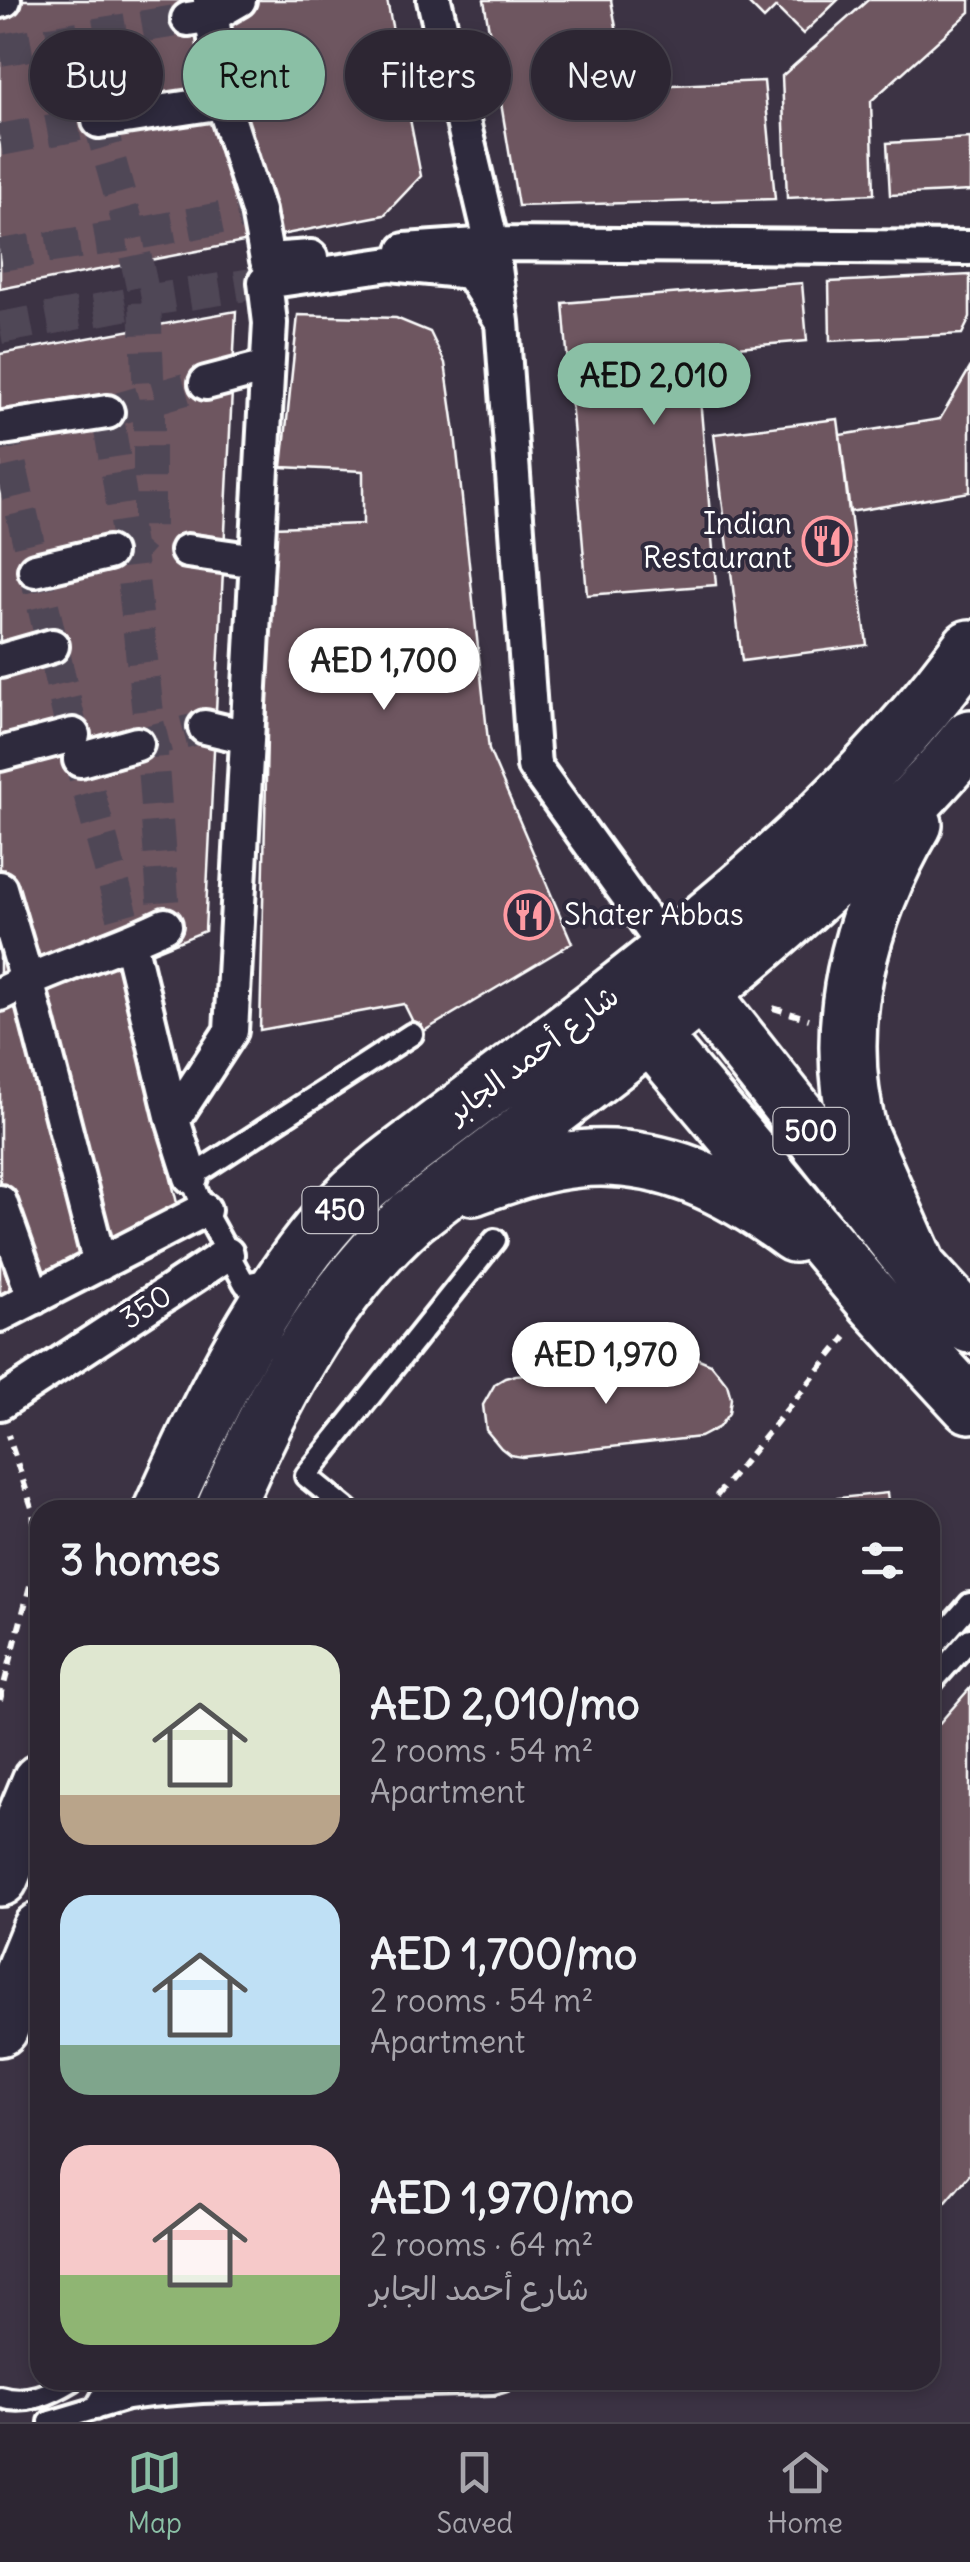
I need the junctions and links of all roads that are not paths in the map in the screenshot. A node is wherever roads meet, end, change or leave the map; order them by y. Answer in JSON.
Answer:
{"nodes":[{"id":1,"x":434,"y":0,"type":"edge"},
{"id":2,"x":183,"y":108,"type":"edge"},
{"id":3,"x":230,"y":120,"type":"edge"},
{"id":4,"x":100,"y":121,"type":"dead end"},
{"id":5,"x":492,"y":244,"type":"junction"},
{"id":6,"x":970,"y":248,"type":"edge"},
{"id":7,"x":502,"y":322,"type":"junction"},
{"id":8,"x":268,"y":367,"type":"junction"},
{"id":9,"x":206,"y":383,"type":"tunnel mouth"},
{"id":10,"x":107,"y":412,"type":"dead end"},
{"id":11,"x":3,"y":428,"type":"dead end"},
{"id":12,"x":187,"y":551,"type":"dead end"},
{"id":13,"x":108,"y":553,"type":"dead end"},
{"id":14,"x":257,"y":561,"type":"junction"},
{"id":15,"x":35,"y":570,"type":"dead end"},
{"id":16,"x":52,"y":646,"type":"dead end"},
{"id":17,"x":970,"y":648,"type":"edge"},
{"id":18,"x":0,"y":662,"type":"edge"},
{"id":19,"x":205,"y":728,"type":"tunnel mouth"},
{"id":20,"x":247,"y":738,"type":"junction"},
{"id":21,"x":137,"y":744,"type":"tunnel mouth"},
{"id":22,"x":960,"y":750,"type":"edge"},
{"id":23,"x":0,"y":754,"type":"edge"},
{"id":24,"x":0,"y":888,"type":"edge"},
{"id":25,"x":164,"y":925,"type":"dead end"},
{"id":26,"x":130,"y":942,"type":"junction"},
{"id":27,"x":667,"y":950,"type":"junction"},
{"id":28,"x":14,"y":987,"type":"edge"},
{"id":29,"x":614,"y":992,"type":"junction"},
{"id":30,"x":702,"y":994,"type":"junction"},
{"id":31,"x":412,"y":1034,"type":"dead end"},
{"id":32,"x":650,"y":1034,"type":"junction"},
{"id":33,"x":173,"y":1120,"type":"junction"},
{"id":34,"x":191,"y":1177,"type":"junction"},
{"id":35,"x":0,"y":1202,"type":"edge"},
{"id":36,"x":204,"y":1210,"type":"junction"},
{"id":37,"x":412,"y":1217,"type":"junction"},
{"id":38,"x":495,"y":1240,"type":"dead end"},
{"id":39,"x":227,"y":1254,"type":"junction"},
{"id":40,"x":100,"y":1264,"type":"junction"},
{"id":41,"x":919,"y":1269,"type":"junction"},
{"id":42,"x":288,"y":1276,"type":"junction"},
{"id":43,"x":871,"y":1297,"type":"junction"},
{"id":44,"x":34,"y":1298,"type":"junction"},
{"id":45,"x":0,"y":1314,"type":"edge"},
{"id":46,"x":970,"y":1325,"type":"edge"},
{"id":47,"x":970,"y":1405,"type":"edge"},
{"id":48,"x":3,"y":1415,"type":"edge"},
{"id":49,"x":167,"y":1500,"type":"edge"},
{"id":50,"x":228,"y":1500,"type":"edge"},
{"id":51,"x":336,"y":1500,"type":"edge"},
{"id":52,"x":970,"y":1604,"type":"edge"},
{"id":53,"x":940,"y":1638,"type":"edge"},
{"id":54,"x":970,"y":1639,"type":"edge"},
{"id":55,"x":940,"y":1673,"type":"edge"},
{"id":56,"x":30,"y":1803,"type":"edge"},
{"id":57,"x":5,"y":1856,"type":"edge"},
{"id":58,"x":30,"y":1954,"type":"edge"},
{"id":59,"x":0,"y":2028,"type":"edge"},
{"id":60,"x":54,"y":2390,"type":"edge"},
{"id":61,"x":106,"y":2390,"type":"edge"},
{"id":62,"x":275,"y":2390,"type":"edge"},
{"id":63,"x":0,"y":2397,"type":"edge"},
{"id":64,"x":95,"y":2409,"type":"junction"},
{"id":65,"x":50,"y":2422,"type":"edge"}],
"edges":[{"from":1,"to":5,"type":"street"},
{"from":2,"to":4,"type":"street"},
{"from":3,"to":5,"type":"street"},
{"from":5,"to":6,"type":"street"},
{"from":5,"to":7,"type":"street"},
{"from":7,"to":8,"type":"street"},
{"from":7,"to":27,"type":"street"},
{"from":8,"to":9,"type":"street"},
{"from":8,"to":14,"type":"street"},
{"from":10,"to":11,"type":"street"},
{"from":12,"to":14,"type":"street"},
{"from":13,"to":15,"type":"street"},
{"from":14,"to":20,"type":"street"},
{"from":16,"to":18,"type":"street"},
{"from":17,"to":27,"type":"main road","name":"شارع أحمد الجابر","number":"450"},
{"from":19,"to":20,"type":"street"},
{"from":20,"to":33,"type":"street"},
{"from":21,"to":23,"type":"street"},
{"from":22,"to":30,"type":"main road","name":"شارع أحمد الجابر","number":"450"},
{"from":22,"to":41,"type":"main road"},
{"from":24,"to":28,"type":"street"},
{"from":25,"to":26,"type":"street"},
{"from":26,"to":28,"type":"street"},
{"from":26,"to":33,"type":"street"},
{"from":27,"to":29,"type":"main road","name":"شارع أحمد الجابر","number":"450"},
{"from":27,"to":30,"type":"main road","number":"500"},
{"from":28,"to":40,"type":"street"},
{"from":29,"to":32,"type":"main road","number":"500"},
{"from":29,"to":42,"type":"main road","name":"شارع أحمد الجابر","number":"450"},
{"from":30,"to":32,"type":"main road","name":"شارع أحمد الجابر","number":"450"},
{"from":30,"to":41,"type":"main road","number":"500"},
{"from":31,"to":34,"type":"lane"},
{"from":32,"to":37,"type":"main road","name":"شارع أحمد الجابر","number":"450"},
{"from":32,"to":43,"type":"main road","number":"500"},
{"from":33,"to":34,"type":"street"},
{"from":34,"to":36,"type":"lane"},
{"from":35,"to":44,"type":"street"},
{"from":36,"to":39,"type":"lane"},
{"from":36,"to":40,"type":"street"},
{"from":37,"to":43,"type":"main road"},
{"from":37,"to":50,"type":"main road","name":"شارع أحمد الجابر","number":"450"},
{"from":38,"to":51,"type":"lane"},
{"from":39,"to":42,"type":"lane"},
{"from":39,"to":48,"type":"street","name":"350"},
{"from":40,"to":44,"type":"street"},
{"from":41,"to":46,"type":"main road","number":"500"},
{"from":42,"to":49,"type":"main road","name":"شارع أحمد الجابر","number":"450"},
{"from":43,"to":47,"type":"main road","number":"500"},
{"from":44,"to":45,"type":"street"},
{"from":52,"to":53,"type":"lane"},
{"from":54,"to":55,"type":"lane"},
{"from":56,"to":57,"type":"main road"},
{"from":58,"to":59,"type":"main road"},
{"from":60,"to":63,"type":"lane"},
{"from":61,"to":64,"type":"lane"},
{"from":62,"to":64,"type":"lane"},
{"from":64,"to":65,"type":"lane"}]}
